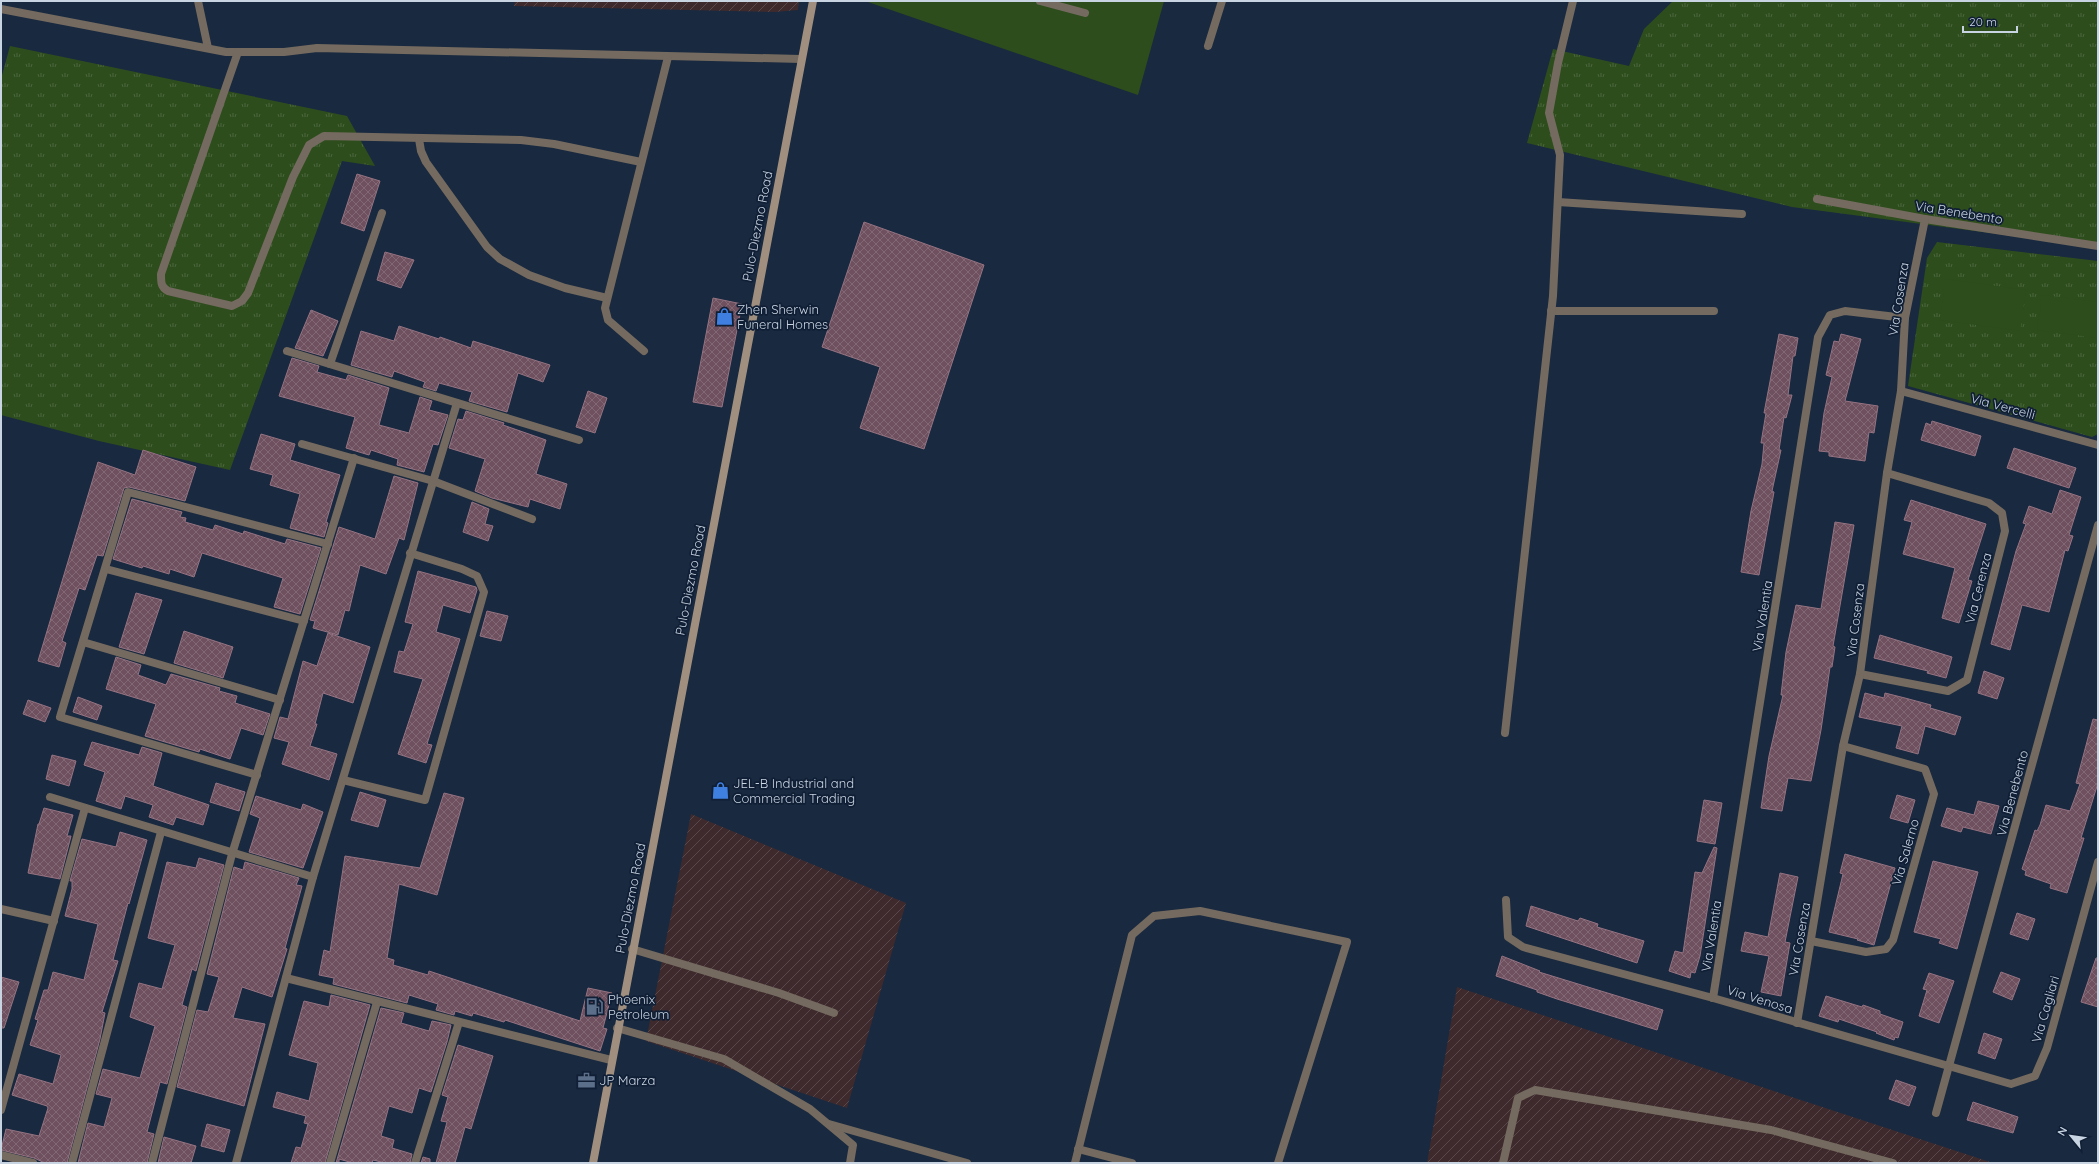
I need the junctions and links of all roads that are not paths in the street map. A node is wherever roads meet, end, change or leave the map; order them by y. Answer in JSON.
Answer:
{"nodes":[{"id":1,"x":198,"y":1,"type":"edge"},
{"id":2,"x":813,"y":1,"type":"edge"},
{"id":3,"x":1040,"y":1,"type":"edge"},
{"id":4,"x":1222,"y":1,"type":"edge"},
{"id":5,"x":1573,"y":1,"type":"edge"},
{"id":6,"x":1,"y":9,"type":"edge"},
{"id":7,"x":1085,"y":14,"type":"dead end"},
{"id":8,"x":1208,"y":46,"type":"dead end"},
{"id":9,"x":208,"y":48,"type":"junction"},
{"id":10,"x":238,"y":52,"type":"junction"},
{"id":11,"x":668,"y":57,"type":"junction"},
{"id":12,"x":802,"y":59,"type":"junction"},
{"id":13,"x":419,"y":139,"type":"junction"},
{"id":14,"x":641,"y":162,"type":"junction"},
{"id":15,"x":1817,"y":199,"type":"dead end"},
{"id":16,"x":1558,"y":202,"type":"junction"},
{"id":17,"x":382,"y":213,"type":"dead end"},
{"id":18,"x":1742,"y":214,"type":"dead end"},
{"id":19,"x":1925,"y":220,"type":"junction"},
{"id":20,"x":2098,"y":246,"type":"edge"},
{"id":21,"x":606,"y":298,"type":"junction"},
{"id":22,"x":1551,"y":311,"type":"junction"},
{"id":23,"x":1714,"y":311,"type":"dead end"},
{"id":24,"x":1905,"y":318,"type":"junction"},
{"id":25,"x":288,"y":351,"type":"dead end"},
{"id":26,"x":644,"y":351,"type":"dead end"},
{"id":27,"x":330,"y":364,"type":"junction"},
{"id":28,"x":1901,"y":391,"type":"junction"},
{"id":29,"x":457,"y":403,"type":"junction"},
{"id":30,"x":579,"y":440,"type":"dead end"},
{"id":31,"x":302,"y":444,"type":"dead end"},
{"id":32,"x":2098,"y":445,"type":"edge"},
{"id":33,"x":354,"y":458,"type":"junction"},
{"id":34,"x":1887,"y":473,"type":"junction"},
{"id":35,"x":433,"y":481,"type":"junction"},
{"id":36,"x":532,"y":518,"type":"dead end"},
{"id":37,"x":2098,"y":525,"type":"edge"},
{"id":38,"x":328,"y":544,"type":"junction"},
{"id":39,"x":410,"y":553,"type":"junction"},
{"id":40,"x":106,"y":569,"type":"junction"},
{"id":41,"x":304,"y":621,"type":"junction"},
{"id":42,"x":83,"y":642,"type":"junction"},
{"id":43,"x":1860,"y":674,"type":"junction"},
{"id":44,"x":280,"y":700,"type":"junction"},
{"id":45,"x":1505,"y":733,"type":"dead end"},
{"id":46,"x":1843,"y":746,"type":"junction"},
{"id":47,"x":257,"y":775,"type":"junction"},
{"id":48,"x":343,"y":780,"type":"junction"},
{"id":49,"x":50,"y":797,"type":"dead end"},
{"id":50,"x":85,"y":808,"type":"junction"},
{"id":51,"x":161,"y":832,"type":"junction"},
{"id":52,"x":232,"y":854,"type":"junction"},
{"id":53,"x":2098,"y":862,"type":"edge"},
{"id":54,"x":313,"y":877,"type":"junction"},
{"id":55,"x":1506,"y":900,"type":"dead end"},
{"id":56,"x":1,"y":909,"type":"edge"},
{"id":57,"x":54,"y":920,"type":"junction"},
{"id":58,"x":1811,"y":941,"type":"junction"},
{"id":59,"x":632,"y":949,"type":"junction"},
{"id":60,"x":286,"y":978,"type":"junction"},
{"id":61,"x":1713,"y":998,"type":"junction"},
{"id":62,"x":377,"y":1002,"type":"junction"},
{"id":63,"x":834,"y":1013,"type":"dead end"},
{"id":64,"x":459,"y":1022,"type":"junction"},
{"id":65,"x":1797,"y":1023,"type":"junction"},
{"id":66,"x":617,"y":1028,"type":"junction"},
{"id":67,"x":611,"y":1060,"type":"junction"},
{"id":68,"x":1950,"y":1068,"type":"junction"},
{"id":69,"x":1,"y":1110,"type":"edge"},
{"id":70,"x":1936,"y":1114,"type":"dead end"},
{"id":71,"x":827,"y":1123,"type":"junction"},
{"id":72,"x":1078,"y":1149,"type":"junction"},
{"id":73,"x":1,"y":1155,"type":"edge"},
{"id":74,"x":33,"y":1163,"type":"edge"},
{"id":75,"x":72,"y":1163,"type":"edge"},
{"id":76,"x":152,"y":1163,"type":"edge"},
{"id":77,"x":236,"y":1163,"type":"edge"},
{"id":78,"x":330,"y":1163,"type":"edge"},
{"id":79,"x":415,"y":1163,"type":"edge"},
{"id":80,"x":593,"y":1163,"type":"edge"},
{"id":81,"x":850,"y":1163,"type":"edge"},
{"id":82,"x":967,"y":1163,"type":"edge"},
{"id":83,"x":1074,"y":1163,"type":"edge"},
{"id":84,"x":1132,"y":1163,"type":"edge"},
{"id":85,"x":1278,"y":1163,"type":"edge"},
{"id":86,"x":1503,"y":1163,"type":"edge"},
{"id":87,"x":1893,"y":1163,"type":"edge"}],
"edges":[{"from":1,"to":9,"type":"street"},
{"from":2,"to":12,"type":"main road","name":"Pulo-Diezmo Road"},
{"from":3,"to":7,"type":"street"},
{"from":4,"to":8,"type":"street"},
{"from":5,"to":16,"type":"street"},
{"from":6,"to":9,"type":"street"},
{"from":9,"to":10,"type":"street"},
{"from":10,"to":11,"type":"street"},
{"from":10,"to":13,"type":"street"},
{"from":11,"to":12,"type":"street"},
{"from":11,"to":14,"type":"street"},
{"from":12,"to":59,"type":"main road","name":"Pulo-Diezmo Road"},
{"from":13,"to":14,"type":"street"},
{"from":13,"to":21,"type":"street"},
{"from":14,"to":21,"type":"street"},
{"from":15,"to":19,"type":"street","name":"Via Benebento"},
{"from":16,"to":18,"type":"street"},
{"from":16,"to":22,"type":"street"},
{"from":17,"to":27,"type":"street"},
{"from":19,"to":20,"type":"street","name":"Via Benebento"},
{"from":19,"to":24,"type":"street","name":"Via Cosenza"},
{"from":21,"to":26,"type":"street"},
{"from":22,"to":23,"type":"street"},
{"from":22,"to":45,"type":"street"},
{"from":24,"to":28,"type":"street","name":"Via Cosenza"},
{"from":24,"to":61,"type":"street","name":"Via Valentia"},
{"from":25,"to":27,"type":"street"},
{"from":27,"to":29,"type":"street"},
{"from":28,"to":32,"type":"street","name":"Via Vercelli"},
{"from":28,"to":34,"type":"street","name":"Via Cosenza"},
{"from":29,"to":30,"type":"street"},
{"from":29,"to":35,"type":"street"},
{"from":31,"to":33,"type":"street"},
{"from":33,"to":35,"type":"street"},
{"from":33,"to":38,"type":"street"},
{"from":34,"to":43,"type":"street","name":"Via Cosenza"},
{"from":34,"to":43,"type":"street","name":"Via Cerenza"},
{"from":35,"to":36,"type":"street"},
{"from":35,"to":39,"type":"street"},
{"from":37,"to":68,"type":"street","name":"Via Benebento"},
{"from":38,"to":40,"type":"street"},
{"from":38,"to":41,"type":"street"},
{"from":39,"to":48,"type":"street"},
{"from":39,"to":48,"type":"street"},
{"from":40,"to":41,"type":"street"},
{"from":40,"to":42,"type":"street"},
{"from":41,"to":44,"type":"street"},
{"from":42,"to":44,"type":"street"},
{"from":42,"to":47,"type":"street"},
{"from":43,"to":46,"type":"street","name":"Via Cosenza"},
{"from":44,"to":47,"type":"street"},
{"from":46,"to":58,"type":"street","name":"Via Cosenza"},
{"from":46,"to":58,"type":"street","name":"Via Salerno"},
{"from":47,"to":52,"type":"street"},
{"from":48,"to":54,"type":"street"},
{"from":49,"to":50,"type":"street"},
{"from":50,"to":51,"type":"street"},
{"from":50,"to":57,"type":"street"},
{"from":51,"to":52,"type":"street"},
{"from":51,"to":75,"type":"street"},
{"from":52,"to":54,"type":"street"},
{"from":52,"to":76,"type":"street"},
{"from":53,"to":68,"type":"street","name":"Via Cagliari"},
{"from":54,"to":60,"type":"street"},
{"from":55,"to":61,"type":"street","name":"Via Venosa"},
{"from":56,"to":57,"type":"street"},
{"from":57,"to":69,"type":"street"},
{"from":58,"to":65,"type":"street","name":"Via Cosenza"},
{"from":59,"to":63,"type":"street"},
{"from":59,"to":66,"type":"main road","name":"Pulo-Diezmo Road"},
{"from":60,"to":62,"type":"street"},
{"from":60,"to":77,"type":"street"},
{"from":61,"to":65,"type":"street","name":"Via Venosa"},
{"from":62,"to":64,"type":"street"},
{"from":62,"to":78,"type":"street"},
{"from":64,"to":67,"type":"street"},
{"from":64,"to":79,"type":"street"},
{"from":65,"to":68,"type":"street","name":"Via Venosa"},
{"from":66,"to":67,"type":"main road","name":"Pulo-Diezmo Road"},
{"from":66,"to":71,"type":"street"},
{"from":67,"to":80,"type":"main road","name":"Pulo-Diezmo Road"},
{"from":68,"to":70,"type":"street","name":"Via Benebento"},
{"from":71,"to":81,"type":"street"},
{"from":71,"to":82,"type":"street"},
{"from":72,"to":83,"type":"street"},
{"from":72,"to":84,"type":"street"},
{"from":72,"to":85,"type":"street"},
{"from":73,"to":74,"type":"street"},
{"from":86,"to":87,"type":"street"}]}
